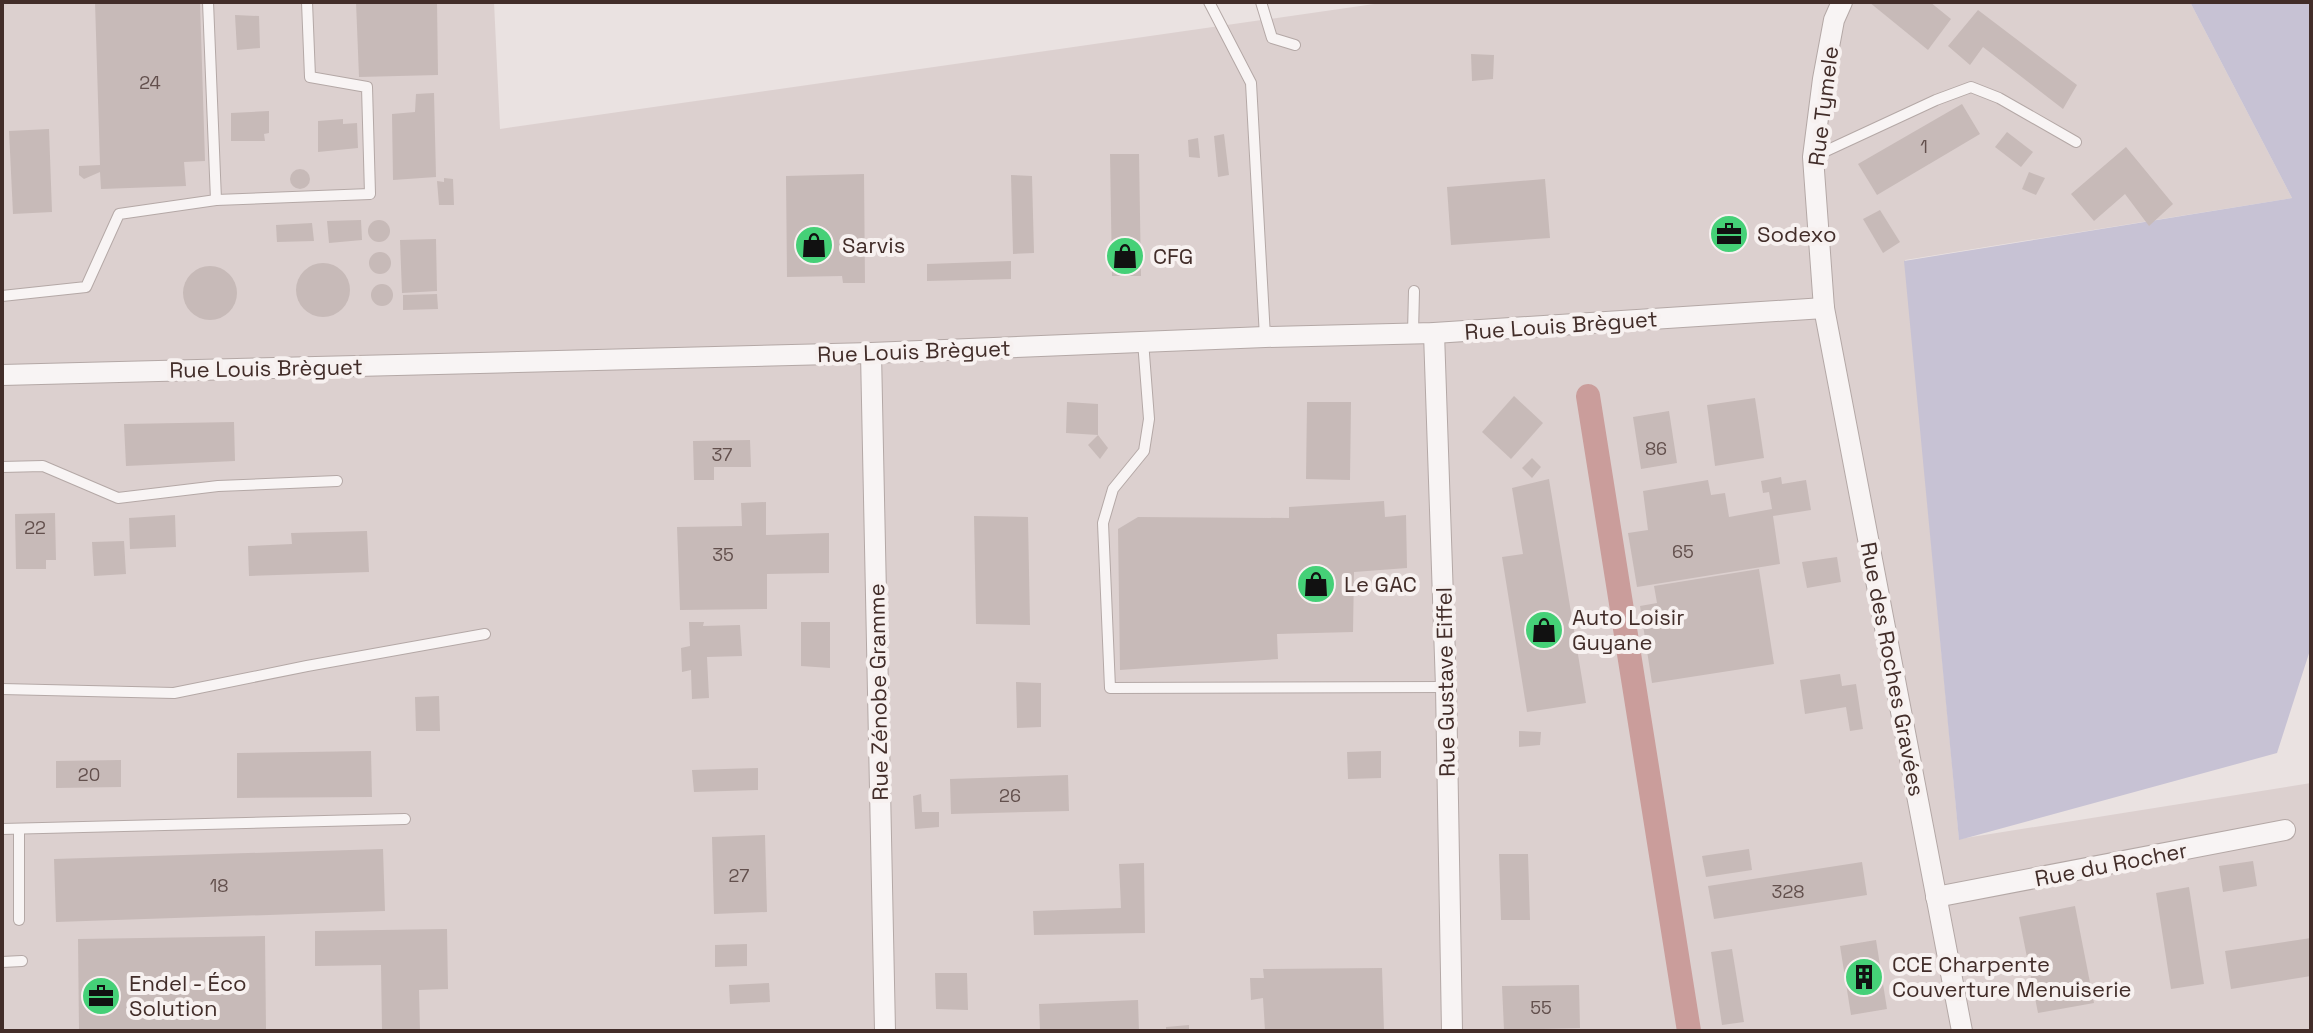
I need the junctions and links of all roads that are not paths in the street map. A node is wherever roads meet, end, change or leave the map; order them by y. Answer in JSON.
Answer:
{"nodes":[{"id":1,"x":208,"y":2,"type":"edge"},
{"id":2,"x":307,"y":2,"type":"edge"},
{"id":3,"x":1209,"y":2,"type":"edge"},
{"id":4,"x":1261,"y":2,"type":"edge"},
{"id":5,"x":1842,"y":2,"type":"edge"},
{"id":6,"x":1295,"y":45,"type":"dead end"},
{"id":7,"x":2076,"y":142,"type":"dead end"},
{"id":8,"x":1813,"y":157,"type":"junction"},
{"id":9,"x":216,"y":200,"type":"junction"},
{"id":10,"x":1414,"y":291,"type":"dead end"},
{"id":11,"x":2,"y":296,"type":"edge"},
{"id":12,"x":1824,"y":308,"type":"junction"},
{"id":13,"x":1424,"y":333,"type":"junction"},
{"id":14,"x":1265,"y":337,"type":"junction"},
{"id":15,"x":1143,"y":341,"type":"junction"},
{"id":16,"x":871,"y":353,"type":"junction"},
{"id":17,"x":2,"y":375,"type":"edge"},
{"id":18,"x":2,"y":467,"type":"edge"},
{"id":19,"x":337,"y":481,"type":"dead end"},
{"id":20,"x":485,"y":634,"type":"dead end"},
{"id":21,"x":1446,"y":687,"type":"junction"},
{"id":22,"x":2,"y":689,"type":"edge"},
{"id":23,"x":405,"y":819,"type":"dead end"},
{"id":24,"x":2,"y":829,"type":"edge"},
{"id":25,"x":19,"y":830,"type":"junction"},
{"id":26,"x":2285,"y":830,"type":"dead end"},
{"id":27,"x":1936,"y":897,"type":"junction"},
{"id":28,"x":19,"y":920,"type":"dead end"},
{"id":29,"x":22,"y":961,"type":"dead end"},
{"id":30,"x":2,"y":962,"type":"edge"},
{"id":31,"x":885,"y":1031,"type":"edge"},
{"id":32,"x":1452,"y":1031,"type":"edge"},
{"id":33,"x":1962,"y":1031,"type":"edge"}],
"edges":[{"from":1,"to":9,"type":"lane"},
{"from":2,"to":9,"type":"lane"},
{"from":3,"to":14,"type":"lane"},
{"from":4,"to":6,"type":"lane"},
{"from":5,"to":8,"type":"street","name":"Rue Tymele"},
{"from":7,"to":8,"type":"lane"},
{"from":8,"to":12,"type":"street","name":"Rue Tymele"},
{"from":9,"to":11,"type":"lane"},
{"from":10,"to":13,"type":"lane"},
{"from":12,"to":13,"type":"street","name":"Rue Louis Brèguet"},
{"from":12,"to":27,"type":"street","name":"Rue des Roches Gravées"},
{"from":13,"to":14,"type":"street","name":"Rue Louis Brèguet"},
{"from":13,"to":21,"type":"street","name":"Rue Gustave Eiffel"},
{"from":14,"to":15,"type":"street","name":"Rue Louis Brèguet"},
{"from":15,"to":16,"type":"street","name":"Rue Louis Brèguet"},
{"from":15,"to":21,"type":"lane"},
{"from":16,"to":17,"type":"street","name":"Rue Louis Brèguet"},
{"from":16,"to":31,"type":"street","name":"Rue Zénobe Gramme"},
{"from":18,"to":19,"type":"lane"},
{"from":20,"to":22,"type":"lane"},
{"from":21,"to":32,"type":"street","name":"Rue Gustave Eiffel"},
{"from":23,"to":25,"type":"lane"},
{"from":24,"to":25,"type":"lane"},
{"from":25,"to":28,"type":"lane"},
{"from":26,"to":27,"type":"street","name":"Rue du Rocher"},
{"from":27,"to":33,"type":"street","name":"Rue des Roches Gravées"},
{"from":29,"to":30,"type":"lane"}]}
